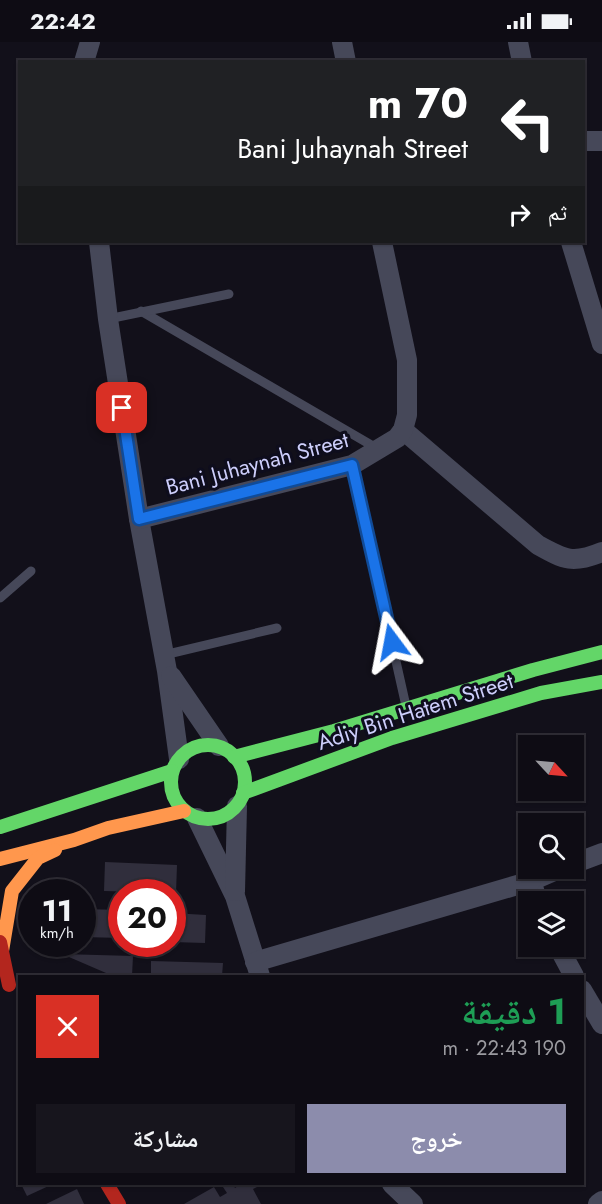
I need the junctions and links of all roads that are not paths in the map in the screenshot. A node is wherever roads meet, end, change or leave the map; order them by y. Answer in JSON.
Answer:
{"nodes":[{"id":1,"x":90,"y":42,"type":"edge"},
{"id":2,"x":342,"y":42,"type":"edge"},
{"id":3,"x":518,"y":42,"type":"edge"},
{"id":4,"x":85,"y":60,"type":"edge"},
{"id":5,"x":346,"y":60,"type":"edge"},
{"id":6,"x":522,"y":60,"type":"edge"},
{"id":7,"x":585,"y":141,"type":"edge"},
{"id":8,"x":602,"y":141,"type":"edge"},
{"id":9,"x":99,"y":243,"type":"edge"},
{"id":10,"x":382,"y":243,"type":"edge"},
{"id":11,"x":571,"y":243,"type":"edge"},
{"id":12,"x":230,"y":294,"type":"dead end"},
{"id":13,"x":141,"y":311,"type":"junction"},
{"id":14,"x":108,"y":319,"type":"junction"},
{"id":15,"x":602,"y":344,"type":"edge"},
{"id":16,"x":403,"y":430,"type":"junction"},
{"id":17,"x":380,"y":450,"type":"junction"},
{"id":18,"x":352,"y":465,"type":"junction"},
{"id":19,"x":139,"y":519,"type":"junction"},
{"id":20,"x":602,"y":552,"type":"edge"},
{"id":21,"x":31,"y":571,"type":"dead end"},
{"id":22,"x":0,"y":598,"type":"edge"},
{"id":23,"x":276,"y":628,"type":"dead end"},
{"id":24,"x":602,"y":652,"type":"edge"},
{"id":25,"x":166,"y":663,"type":"junction"},
{"id":26,"x":602,"y":682,"type":"edge"},
{"id":27,"x":407,"y":708,"type":"junction"},
{"id":28,"x":226,"y":752,"type":"junction"},
{"id":29,"x":176,"y":765,"type":"junction"},
{"id":30,"x":240,"y":799,"type":"junction"},
{"id":31,"x":0,"y":813,"type":"edge"},
{"id":32,"x":190,"y":814,"type":"junction"},
{"id":33,"x":29,"y":818,"type":"junction"},
{"id":34,"x":0,"y":827,"type":"edge"},
{"id":35,"x":74,"y":840,"type":"junction"},
{"id":36,"x":602,"y":853,"type":"edge"},
{"id":37,"x":0,"y":859,"type":"edge"},
{"id":38,"x":584,"y":860,"type":"edge"},
{"id":39,"x":536,"y":879,"type":"edge"},
{"id":40,"x":531,"y":881,"type":"junction"},
{"id":41,"x":534,"y":891,"type":"edge"},
{"id":42,"x":235,"y":896,"type":"junction"},
{"id":43,"x":1,"y":947,"type":"edge"},
{"id":44,"x":564,"y":957,"type":"edge"},
{"id":45,"x":257,"y":969,"type":"edge"},
{"id":46,"x":573,"y":975,"type":"edge"},
{"id":47,"x":8,"y":985,"type":"edge"},
{"id":48,"x":584,"y":993,"type":"edge"},
{"id":49,"x":602,"y":1024,"type":"edge"},
{"id":50,"x":108,"y":1185,"type":"edge"},
{"id":51,"x":393,"y":1185,"type":"edge"},
{"id":52,"x":602,"y":1201,"type":"edge"},
{"id":53,"x":118,"y":1204,"type":"edge"},
{"id":54,"x":413,"y":1204,"type":"edge"},
{"id":55,"x":598,"y":1204,"type":"edge"}],
"edges":[{"from":1,"to":4,"type":"street"},
{"from":2,"to":5,"type":"street"},
{"from":3,"to":6,"type":"street"},
{"from":7,"to":8,"type":"street"},
{"from":9,"to":14,"type":"street"},
{"from":10,"to":16,"type":"street"},
{"from":11,"to":15,"type":"street"},
{"from":12,"to":13,"type":"lane"},
{"from":13,"to":14,"type":"lane"},
{"from":13,"to":17,"type":"lane"},
{"from":14,"to":19,"type":"street"},
{"from":16,"to":17,"type":"street","name":"Bani Juhaynah Street"},
{"from":16,"to":20,"type":"street"},
{"from":17,"to":18,"type":"street","name":"Bani Juhaynah Street"},
{"from":18,"to":19,"type":"street","name":"Bani Juhaynah Street"},
{"from":18,"to":27,"type":"lane"},
{"from":19,"to":25,"type":"street"},
{"from":21,"to":22,"type":"lane"},
{"from":23,"to":25,"type":"lane"},
{"from":24,"to":27,"type":"street","name":"Adiy Bin Hatem Street"},
{"from":25,"to":28,"type":"street"},
{"from":25,"to":29,"type":"street"},
{"from":26,"to":30,"type":"street","name":"Adiy Bin Hatem Street"},
{"from":27,"to":28,"type":"street","name":"Adiy Bin Hatem Street"},
{"from":28,"to":29,"type":"street"},
{"from":28,"to":30,"type":"street"},
{"from":29,"to":32,"type":"street"},
{"from":29,"to":33,"type":"street"},
{"from":30,"to":32,"type":"street"},
{"from":30,"to":42,"type":"street"},
{"from":31,"to":33,"type":"street"},
{"from":32,"to":35,"type":"street"},
{"from":32,"to":42,"type":"street"},
{"from":33,"to":34,"type":"street"},
{"from":35,"to":37,"type":"street"},
{"from":35,"to":43,"type":"street"},
{"from":36,"to":38,"type":"street"},
{"from":39,"to":40,"type":"street"},
{"from":40,"to":41,"type":"street"},
{"from":40,"to":45,"type":"street"},
{"from":42,"to":45,"type":"street"},
{"from":43,"to":47,"type":"street"},
{"from":44,"to":46,"type":"street"},
{"from":48,"to":49,"type":"street"},
{"from":50,"to":53,"type":"street"},
{"from":51,"to":54,"type":"street"},
{"from":52,"to":55,"type":"street"}]}
